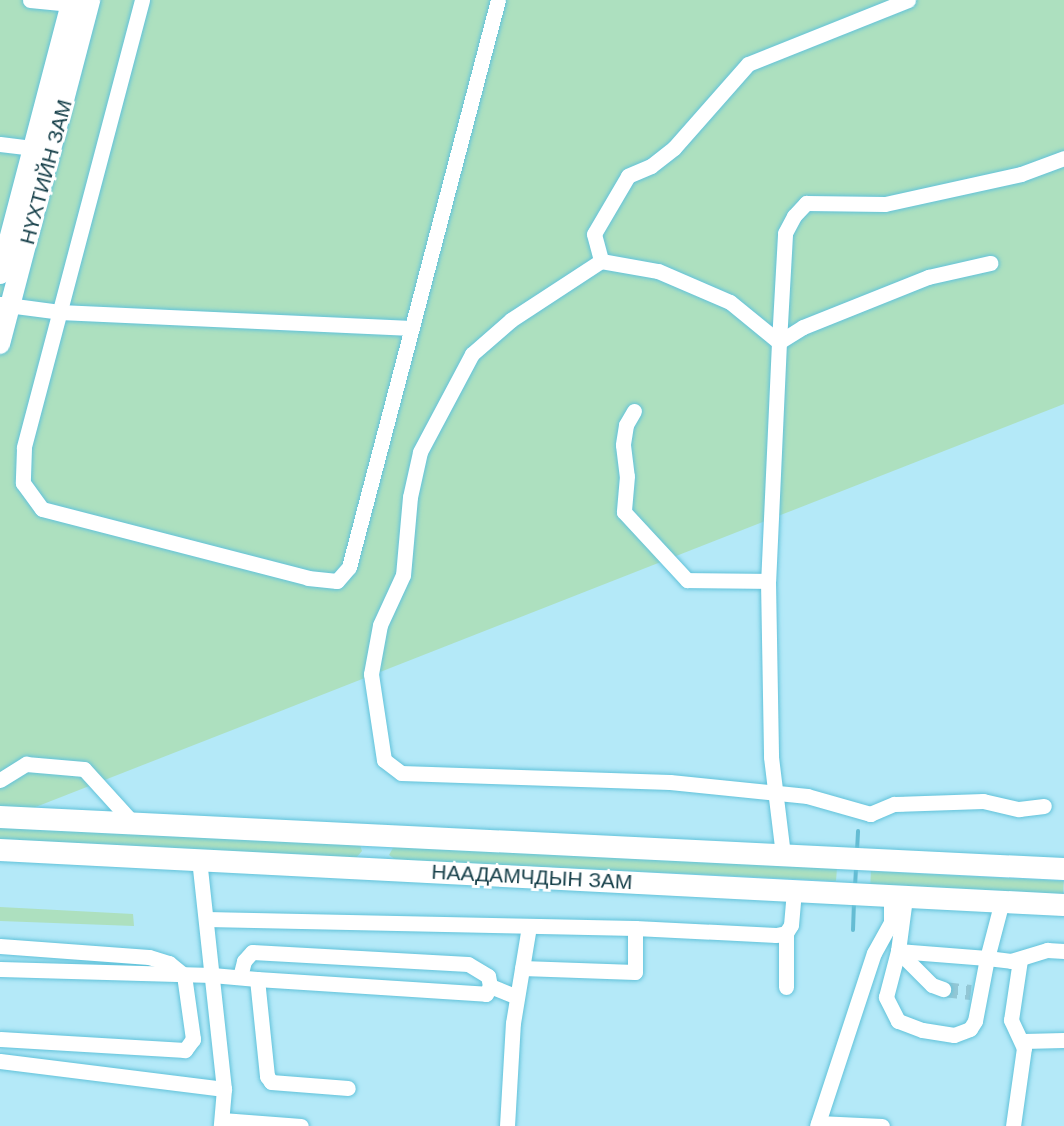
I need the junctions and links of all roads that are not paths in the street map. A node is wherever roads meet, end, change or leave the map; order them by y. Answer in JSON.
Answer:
{"nodes":[{"id":1,"x":30,"y":0,"type":"edge"},
{"id":2,"x":90,"y":0,"type":"edge"},
{"id":3,"x":142,"y":0,"type":"edge"},
{"id":4,"x":498,"y":0,"type":"edge"},
{"id":5,"x":908,"y":0,"type":"edge"},
{"id":6,"x":72,"y":2,"type":"edge"},
{"id":7,"x":0,"y":144,"type":"edge"},
{"id":8,"x":34,"y":148,"type":"junction"},
{"id":9,"x":1064,"y":158,"type":"edge"},
{"id":10,"x":602,"y":261,"type":"junction"},
{"id":11,"x":990,"y":263,"type":"dead end"},
{"id":12,"x":0,"y":274,"type":"edge"},
{"id":13,"x":5,"y":305,"type":"edge"},
{"id":14,"x":61,"y":312,"type":"junction"},
{"id":15,"x":410,"y":328,"type":"junction"},
{"id":16,"x":778,"y":342,"type":"junction"},
{"id":17,"x":0,"y":344,"type":"edge"},
{"id":18,"x":634,"y":411,"type":"dead end"},
{"id":19,"x":768,"y":581,"type":"junction"},
{"id":20,"x":0,"y":780,"type":"edge"},
{"id":21,"x":777,"y":794,"type":"junction"},
{"id":22,"x":1044,"y":806,"type":"dead end"},
{"id":23,"x":0,"y":817,"type":"edge"},
{"id":24,"x":134,"y":823,"type":"junction"},
{"id":25,"x":376,"y":835,"type":"junction"},
{"id":26,"x":0,"y":850,"type":"edge"},
{"id":27,"x":783,"y":855,"type":"junction"},
{"id":28,"x":199,"y":859,"type":"junction"},
{"id":29,"x":375,"y":869,"type":"junction"},
{"id":30,"x":1064,"y":869,"type":"edge"},
{"id":31,"x":794,"y":891,"type":"junction"},
{"id":32,"x":889,"y":897,"type":"junction"},
{"id":33,"x":1002,"y":901,"type":"junction"},
{"id":34,"x":1064,"y":904,"type":"edge"},
{"id":35,"x":206,"y":919,"type":"junction"},
{"id":36,"x":529,"y":926,"type":"junction"},
{"id":37,"x":635,"y":928,"type":"junction"},
{"id":38,"x":786,"y":933,"type":"junction"},
{"id":39,"x":0,"y":946,"type":"edge"},
{"id":40,"x":898,"y":951,"type":"junction"},
{"id":41,"x":1064,"y":951,"type":"edge"},
{"id":42,"x":987,"y":958,"type":"junction"},
{"id":43,"x":1020,"y":960,"type":"junction"},
{"id":44,"x":522,"y":968,"type":"junction"},
{"id":45,"x":0,"y":969,"type":"edge"},
{"id":46,"x":184,"y":975,"type":"junction"},
{"id":47,"x":212,"y":975,"type":"junction"},
{"id":48,"x":240,"y":977,"type":"junction"},
{"id":49,"x":257,"y":979,"type":"junction"},
{"id":50,"x":490,"y":986,"type":"junction"},
{"id":51,"x":786,"y":987,"type":"dead end"},
{"id":52,"x":943,"y":989,"type":"tunnel mouth"},
{"id":53,"x":517,"y":997,"type":"junction"},
{"id":54,"x":0,"y":1039,"type":"edge"},
{"id":55,"x":1064,"y":1040,"type":"edge"},
{"id":56,"x":1023,"y":1041,"type":"junction"},
{"id":57,"x":0,"y":1061,"type":"edge"},
{"id":58,"x":348,"y":1088,"type":"dead end"},
{"id":59,"x":224,"y":1089,"type":"junction"},
{"id":60,"x":222,"y":1123,"type":"edge"},
{"id":61,"x":818,"y":1125,"type":"edge"},
{"id":62,"x":301,"y":1126,"type":"edge"},
{"id":63,"x":507,"y":1126,"type":"edge"},
{"id":64,"x":882,"y":1126,"type":"edge"},
{"id":65,"x":1013,"y":1126,"type":"edge"}],
"edges":[{"from":1,"to":6,"type":"street"},
{"from":2,"to":13,"type":"main road","name":"НҮХТИЙН ЗАМ"},
{"from":3,"to":14,"type":"street"},
{"from":4,"to":15,"type":"street"},
{"from":5,"to":10,"type":"street"},
{"from":6,"to":8,"type":"main road","name":"НҮХТИЙН ЗАМ"},
{"from":7,"to":8,"type":"street"},
{"from":8,"to":12,"type":"main road","name":"НҮХТИЙН ЗАМ"},
{"from":9,"to":16,"type":"street"},
{"from":10,"to":16,"type":"street"},
{"from":10,"to":21,"type":"street"},
{"from":11,"to":16,"type":"street"},
{"from":13,"to":14,"type":"street"},
{"from":13,"to":17,"type":"main road","name":"НҮХТИЙН ЗАМ"},
{"from":14,"to":15,"type":"street"},
{"from":14,"to":15,"type":"street"},
{"from":16,"to":19,"type":"street"},
{"from":18,"to":19,"type":"street"},
{"from":19,"to":21,"type":"street"},
{"from":20,"to":24,"type":"street"},
{"from":21,"to":22,"type":"street"},
{"from":21,"to":27,"type":"street"},
{"from":23,"to":24,"type":"highway","name":"НААДАМЧДЫН ЗАМ"},
{"from":24,"to":25,"type":"highway","name":"НААДАМЧДЫН ЗАМ"},
{"from":25,"to":27,"type":"highway","name":"НААДАМЧДЫН ЗАМ"},
{"from":25,"to":29,"type":"highway"},
{"from":26,"to":28,"type":"highway","name":"НААДАМЧДЫН ЗАМ"},
{"from":27,"to":30,"type":"highway","name":"НААДАМЧДЫН ЗАМ"},
{"from":28,"to":29,"type":"highway","name":"НААДАМЧДЫН ЗАМ"},
{"from":28,"to":35,"type":"street"},
{"from":29,"to":31,"type":"highway","name":"НААДАМЧДЫН ЗАМ"},
{"from":31,"to":32,"type":"highway","name":"НААДАМЧДЫН ЗАМ"},
{"from":31,"to":38,"type":"street"},
{"from":32,"to":33,"type":"highway","name":"НААДАМЧДЫН ЗАМ"},
{"from":32,"to":40,"type":"street"},
{"from":32,"to":61,"type":"street"},
{"from":33,"to":34,"type":"highway","name":"НААДАМЧДЫН ЗАМ"},
{"from":33,"to":42,"type":"street"},
{"from":35,"to":36,"type":"street"},
{"from":35,"to":47,"type":"street"},
{"from":36,"to":37,"type":"street"},
{"from":36,"to":44,"type":"street"},
{"from":37,"to":38,"type":"street"},
{"from":37,"to":44,"type":"street"},
{"from":38,"to":51,"type":"street"},
{"from":39,"to":46,"type":"street"},
{"from":40,"to":42,"type":"street"},
{"from":40,"to":42,"type":"street"},
{"from":40,"to":52,"type":"street"},
{"from":41,"to":43,"type":"street"},
{"from":42,"to":43,"type":"street"},
{"from":43,"to":56,"type":"street"},
{"from":44,"to":53,"type":"street"},
{"from":45,"to":46,"type":"street"},
{"from":46,"to":47,"type":"street"},
{"from":46,"to":54,"type":"street"},
{"from":47,"to":48,"type":"street"},
{"from":47,"to":59,"type":"street"},
{"from":48,"to":49,"type":"street"},
{"from":48,"to":50,"type":"street"},
{"from":49,"to":50,"type":"street"},
{"from":49,"to":58,"type":"street"},
{"from":50,"to":53,"type":"street"},
{"from":53,"to":63,"type":"street"},
{"from":55,"to":56,"type":"street"},
{"from":56,"to":65,"type":"street"},
{"from":57,"to":59,"type":"street"},
{"from":59,"to":60,"type":"street"},
{"from":60,"to":62,"type":"street"},
{"from":61,"to":64,"type":"street"}]}
